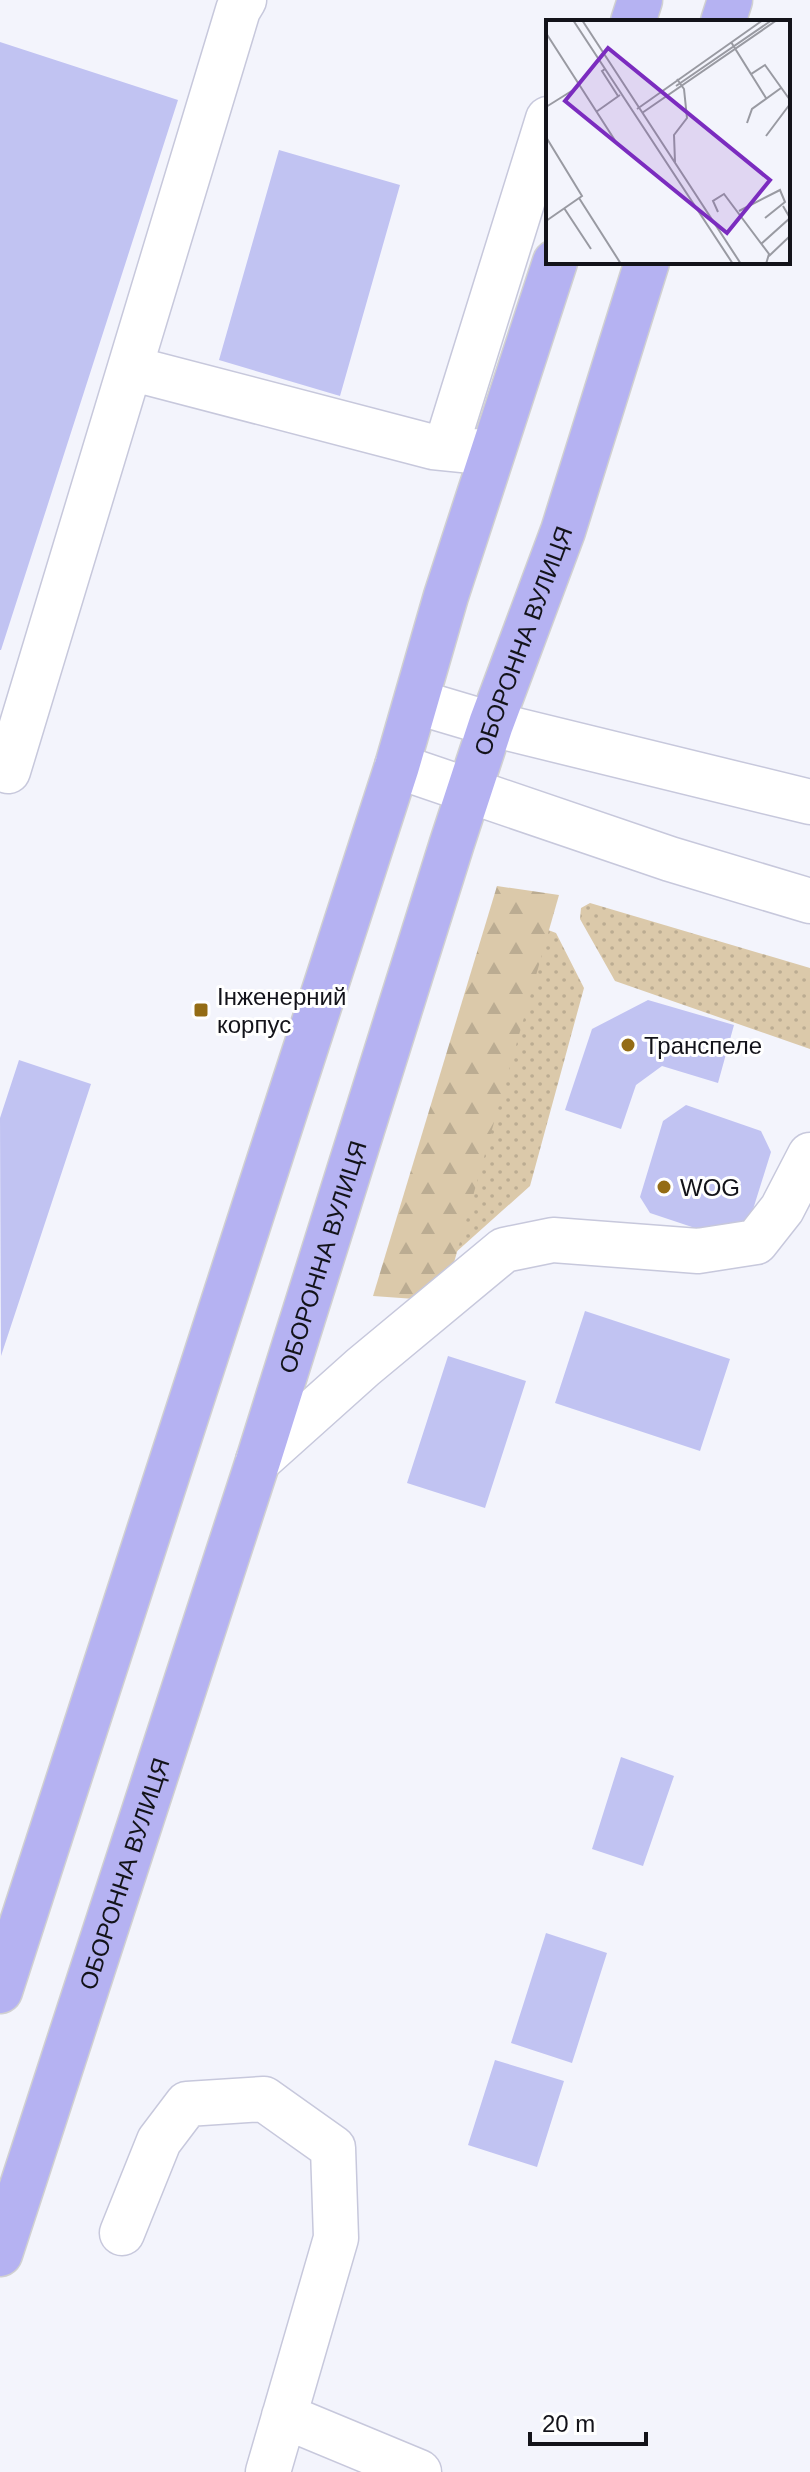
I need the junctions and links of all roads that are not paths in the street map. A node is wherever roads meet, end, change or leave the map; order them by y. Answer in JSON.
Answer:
{"nodes":[{"id":1,"x":640,"y":0,"type":"edge"},
{"id":2,"x":730,"y":0,"type":"edge"},
{"id":3,"x":230,"y":3,"type":"edge"},
{"id":4,"x":634,"y":20,"type":"edge"},
{"id":5,"x":724,"y":20,"type":"edge"},
{"id":6,"x":546,"y":125,"type":"edge"},
{"id":7,"x":554,"y":264,"type":"edge"},
{"id":8,"x":646,"y":264,"type":"edge"},
{"id":9,"x":130,"y":368,"type":"junction"},
{"id":10,"x":446,"y":447,"type":"junction"},
{"id":11,"x":492,"y":453,"type":"junction"},
{"id":12,"x":417,"y":702,"type":"junction"},
{"id":13,"x":491,"y":724,"type":"junction"},
{"id":14,"x":397,"y":766,"type":"junction"},
{"id":15,"x":8,"y":771,"type":"dead end"},
{"id":16,"x":469,"y":789,"type":"junction"},
{"id":17,"x":810,"y":802,"type":"edge"},
{"id":18,"x":810,"y":901,"type":"edge"},
{"id":19,"x":810,"y":1155,"type":"edge"},
{"id":20,"x":258,"y":1461,"type":"junction"},
{"id":21,"x":0,"y":1991,"type":"edge"},
{"id":22,"x":122,"y":2233,"type":"dead end"},
{"id":23,"x":0,"y":2254,"type":"edge"},
{"id":24,"x":284,"y":2416,"type":"junction"},
{"id":25,"x":268,"y":2472,"type":"edge"},
{"id":26,"x":419,"y":2472,"type":"edge"}],
"edges":[{"from":1,"to":4,"type":"main road"},
{"from":2,"to":5,"type":"main road"},
{"from":3,"to":9,"type":"street"},
{"from":6,"to":10,"type":"street"},
{"from":7,"to":11,"type":"main road"},
{"from":8,"to":13,"type":"main road","name":"ОБОРОННА ВУЛИЦЯ"},
{"from":9,"to":10,"type":"street"},
{"from":9,"to":15,"type":"street"},
{"from":10,"to":11,"type":"street"},
{"from":11,"to":12,"type":"main road"},
{"from":12,"to":13,"type":"street"},
{"from":12,"to":14,"type":"main road"},
{"from":13,"to":16,"type":"main road","name":"ОБОРОННА ВУЛИЦЯ"},
{"from":13,"to":17,"type":"street"},
{"from":14,"to":16,"type":"street"},
{"from":14,"to":21,"type":"main road"},
{"from":16,"to":18,"type":"street"},
{"from":16,"to":20,"type":"main road","name":"ОБОРОННА ВУЛИЦЯ"},
{"from":19,"to":20,"type":"street"},
{"from":20,"to":23,"type":"main road","name":"ОБОРОННА ВУЛИЦЯ"},
{"from":22,"to":24,"type":"street"},
{"from":24,"to":25,"type":"street"},
{"from":24,"to":26,"type":"street"}]}
